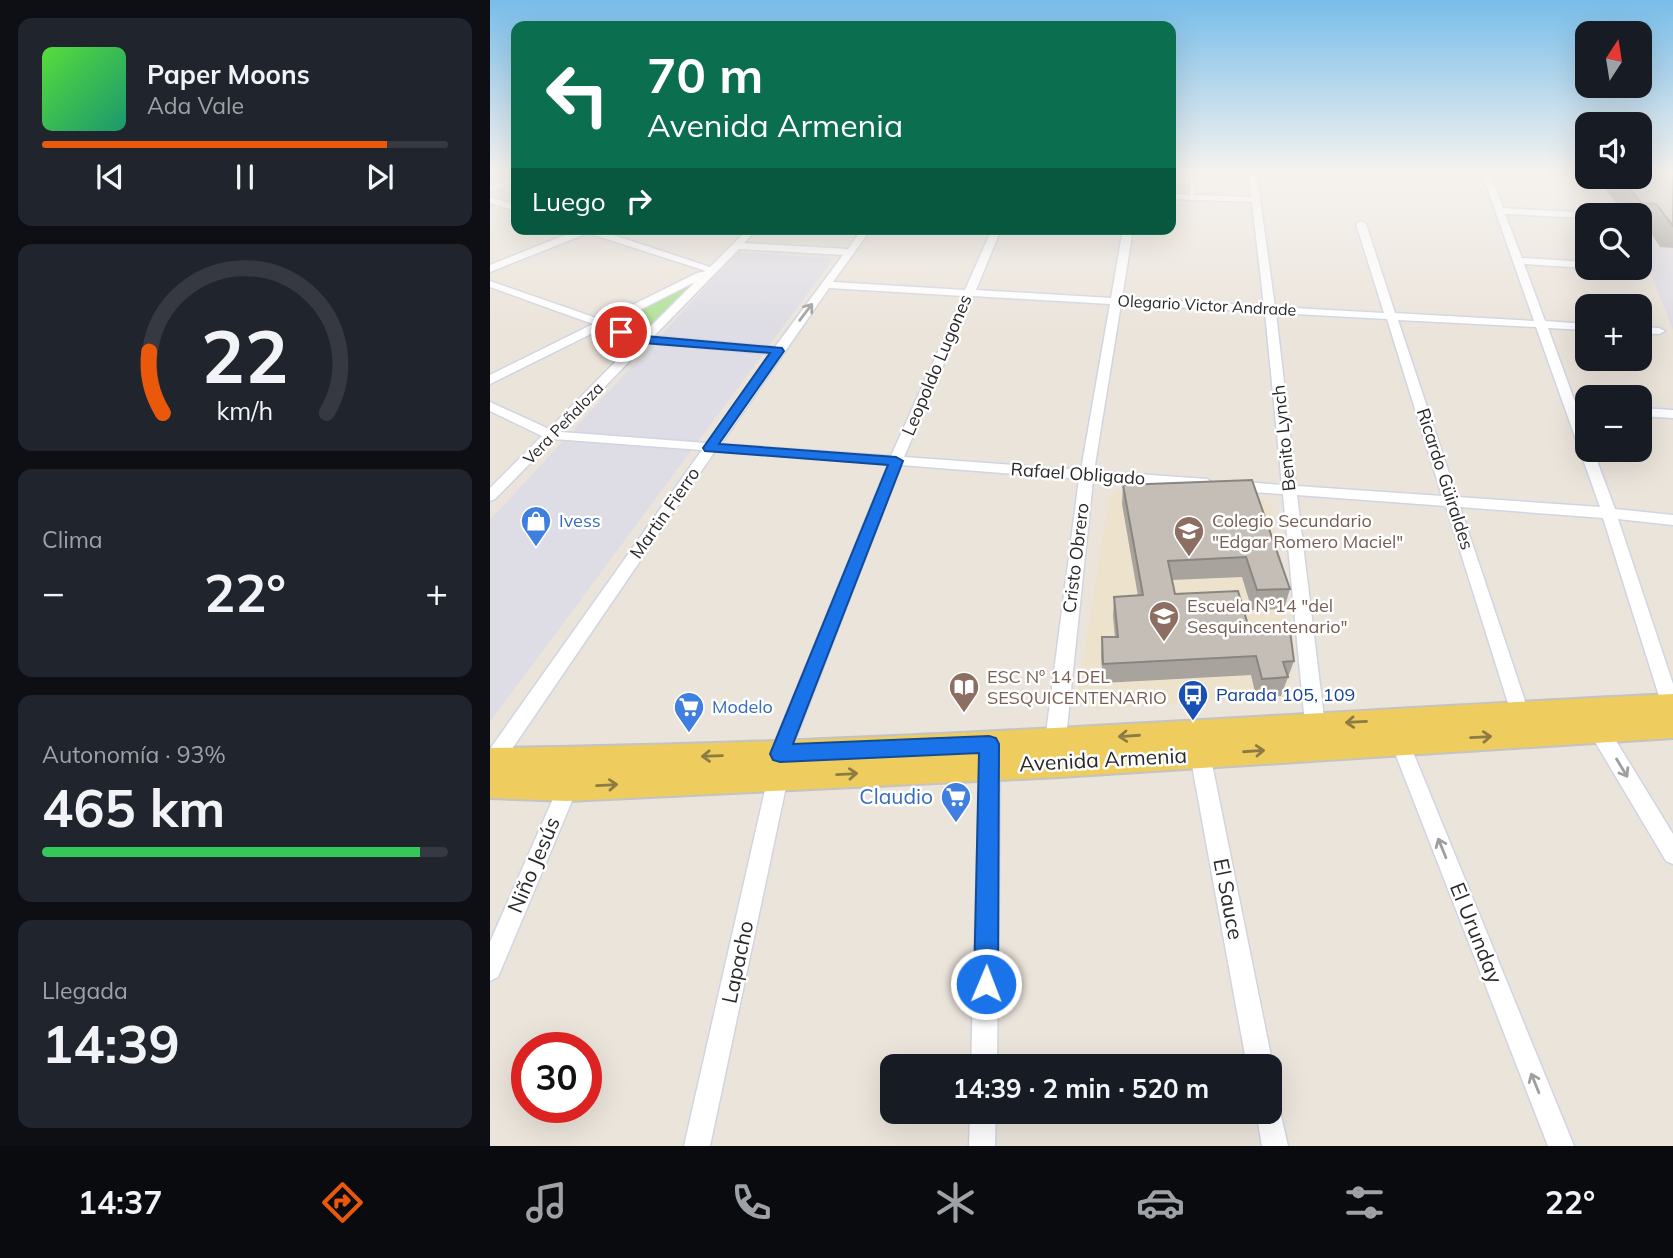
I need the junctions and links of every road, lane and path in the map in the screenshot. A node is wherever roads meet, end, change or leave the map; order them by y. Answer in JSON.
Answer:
{"nodes":[{"id":1,"x":1258,"y":223,"type":"edge"},
{"id":2,"x":1361,"y":223,"type":"dead end"},
{"id":3,"x":1506,"y":223,"type":"edge"},
{"id":4,"x":572,"y":235,"type":"edge"},
{"id":5,"x":606,"y":235,"type":"edge"},
{"id":6,"x":614,"y":235,"type":"edge"},
{"id":7,"x":747,"y":235,"type":"edge"},
{"id":8,"x":862,"y":235,"type":"edge"},
{"id":9,"x":994,"y":235,"type":"edge"},
{"id":10,"x":1127,"y":235,"type":"edge"},
{"id":11,"x":612,"y":237,"type":"junction"},
{"id":12,"x":737,"y":246,"type":"junction"},
{"id":13,"x":850,"y":251,"type":"junction"},
{"id":14,"x":1517,"y":261,"type":"junction"},
{"id":15,"x":1575,"y":263,"type":"edge"},
{"id":16,"x":490,"y":269,"type":"edge"},
{"id":17,"x":711,"y":270,"type":"junction"},
{"id":18,"x":490,"y":284,"type":"edge"},
{"id":19,"x":826,"y":285,"type":"junction"},
{"id":20,"x":969,"y":293,"type":"junction"},
{"id":21,"x":1117,"y":300,"type":"junction"},
{"id":22,"x":1270,"y":309,"type":"junction"},
{"id":23,"x":1392,"y":316,"type":"junction"},
{"id":24,"x":1540,"y":323,"type":"junction"},
{"id":25,"x":598,"y":325,"type":"junction"},
{"id":26,"x":1575,"y":326,"type":"edge"},
{"id":27,"x":1652,"y":331,"type":"edge"},
{"id":28,"x":1659,"y":331,"type":"dead end"},
{"id":29,"x":643,"y":339,"type":"junction"},
{"id":30,"x":778,"y":351,"type":"junction"},
{"id":31,"x":490,"y":380,"type":"edge"},
{"id":32,"x":490,"y":406,"type":"edge"},
{"id":33,"x":1573,"y":408,"type":"joint"},
{"id":34,"x":1652,"y":413,"type":"edge"},
{"id":35,"x":1673,"y":414,"type":"edge"},
{"id":36,"x":551,"y":435,"type":"junction"},
{"id":37,"x":710,"y":448,"type":"junction"},
{"id":38,"x":896,"y":461,"type":"junction"},
{"id":39,"x":1087,"y":474,"type":"junction"},
{"id":40,"x":1289,"y":490,"type":"junction"},
{"id":41,"x":490,"y":496,"type":"edge"},
{"id":42,"x":1454,"y":504,"type":"junction"},
{"id":43,"x":1609,"y":513,"type":"junction"},
{"id":44,"x":1673,"y":520,"type":"edge"},
{"id":45,"x":1672,"y":712,"type":"edge"},
{"id":46,"x":1592,"y":720,"type":"junction"},
{"id":47,"x":1525,"y":724,"type":"junction"},
{"id":48,"x":1395,"y":731,"type":"junction"},
{"id":49,"x":1318,"y":736,"type":"junction"},
{"id":50,"x":1198,"y":743,"type":"junction"},
{"id":51,"x":1057,"y":752,"type":"junction"},
{"id":52,"x":990,"y":755,"type":"junction"},
{"id":53,"x":779,"y":765,"type":"junction"},
{"id":54,"x":490,"y":768,"type":"edge"},
{"id":55,"x":574,"y":774,"type":"junction"},
{"id":56,"x":1673,"y":854,"type":"edge"},
{"id":57,"x":490,"y":969,"type":"edge"},
{"id":58,"x":984,"y":1054,"type":"edge"},
{"id":59,"x":1258,"y":1054,"type":"edge"},
{"id":60,"x":983,"y":1124,"type":"edge"},
{"id":61,"x":1271,"y":1124,"type":"edge"},
{"id":62,"x":697,"y":1146,"type":"edge"},
{"id":63,"x":982,"y":1146,"type":"edge"},
{"id":64,"x":1275,"y":1146,"type":"edge"},
{"id":65,"x":1561,"y":1146,"type":"edge"}],
"edges":[{"from":1,"to":22,"type":"street","name":"Benito Lynch"},
{"from":2,"to":23,"type":"street","name":"Ricardo Güiraldes"},
{"from":3,"to":14,"type":"street"},
{"from":4,"to":16,"type":"street"},
{"from":5,"to":11,"type":"street"},
{"from":6,"to":11,"type":"street"},
{"from":7,"to":12,"type":"street","name":"Vera Peñaloza"},
{"from":8,"to":13,"type":"street","name":"Martin Fierro"},
{"from":9,"to":20,"type":"street","name":"Leopoldo Lugones"},
{"from":10,"to":21,"type":"street","name":"Cristo Obrero"},
{"from":11,"to":17,"type":"street"},
{"from":12,"to":13,"type":"street"},
{"from":12,"to":17,"type":"street","name":"Vera Peñaloza"},
{"from":13,"to":19,"type":"street","name":"Martin Fierro"},
{"from":14,"to":15,"type":"street"},
{"from":14,"to":24,"type":"street"},
{"from":17,"to":25,"type":"street"},
{"from":17,"to":29,"type":"street","name":"Vera Peñaloza"},
{"from":18,"to":25,"type":"street"},
{"from":19,"to":20,"type":"street","name":"Olegario Victor Andrade"},
{"from":30,"to":19,"type":"street","name":"Martin Fierro","one_way":true},
{"from":20,"to":21,"type":"street","name":"Olegario Victor Andrade"},
{"from":20,"to":38,"type":"street","name":"Leopoldo Lugones"},
{"from":21,"to":22,"type":"street","name":"Olegario Victor Andrade"},
{"from":21,"to":39,"type":"street","name":"Cristo Obrero"},
{"from":22,"to":23,"type":"street","name":"Olegario Victor Andrade"},
{"from":22,"to":40,"type":"street","name":"Benito Lynch"},
{"from":23,"to":24,"type":"street","name":"Olegario Victor Andrade"},
{"from":23,"to":42,"type":"street","name":"Ricardo Güiraldes"},
{"from":24,"to":26,"type":"street","name":"Olegario Victor Andrade"},
{"from":24,"to":33,"type":"street"},
{"from":25,"to":29,"type":"street"},
{"from":25,"to":31,"type":"street"},
{"from":27,"to":28,"type":"street"},
{"from":29,"to":30,"type":"street"},
{"from":29,"to":36,"type":"street","name":"Vera Peñaloza"},
{"from":30,"to":37,"type":"street","name":"Martin Fierro"},
{"from":32,"to":36,"type":"street","name":"Rafael Obligado"},
{"from":33,"to":43,"type":"street"},
{"from":34,"to":35,"type":"street"},
{"from":36,"to":37,"type":"street","name":"Rafael Obligado"},
{"from":36,"to":41,"type":"street","name":"Vera Peñaloza"},
{"from":37,"to":38,"type":"street","name":"Rafael Obligado"},
{"from":37,"to":54,"type":"street","name":"Martin Fierro"},
{"from":38,"to":39,"type":"street","name":"Rafael Obligado"},
{"from":38,"to":53,"type":"street","name":"Leopoldo Lugones"},
{"from":39,"to":40,"type":"street","name":"Rafael Obligado"},
{"from":39,"to":51,"type":"street","name":"Cristo Obrero"},
{"from":40,"to":42,"type":"street","name":"Rafael Obligado"},
{"from":40,"to":49,"type":"street","name":"Benito Lynch"},
{"from":42,"to":43,"type":"street","name":"Rafael Obligado"},
{"from":42,"to":47,"type":"street","name":"Ricardo Güiraldes"},
{"from":43,"to":44,"type":"street","name":"Rafael Obligado"},
{"from":43,"to":45,"type":"street"},
{"from":45,"to":46,"type":"main road","name":"Avenida Armenia"},
{"from":46,"to":47,"type":"main road","name":"Avenida Armenia"},
{"from":46,"to":56,"type":"street","one_way":true},
{"from":47,"to":48,"type":"main road","name":"Avenida Armenia"},
{"from":48,"to":49,"type":"main road","name":"Avenida Armenia"},
{"from":65,"to":48,"type":"street","name":"El Urunday","one_way":true},
{"from":49,"to":50,"type":"main road","name":"Avenida Armenia"},
{"from":50,"to":51,"type":"main road","name":"Avenida Armenia"},
{"from":50,"to":59,"type":"street","name":"El Sauce"},
{"from":51,"to":52,"type":"main road","name":"Avenida Armenia"},
{"from":52,"to":53,"type":"main road","name":"Avenida Armenia"},
{"from":52,"to":58,"type":"street"},
{"from":53,"to":55,"type":"main road","name":"Avenida Armenia"},
{"from":53,"to":62,"type":"street","name":"Lapacho"},
{"from":54,"to":55,"type":"main road","name":"Avenida Armenia"},
{"from":55,"to":57,"type":"street","name":"Niño Jesús"},
{"from":60,"to":63,"type":"street"},
{"from":61,"to":64,"type":"street"}]}
